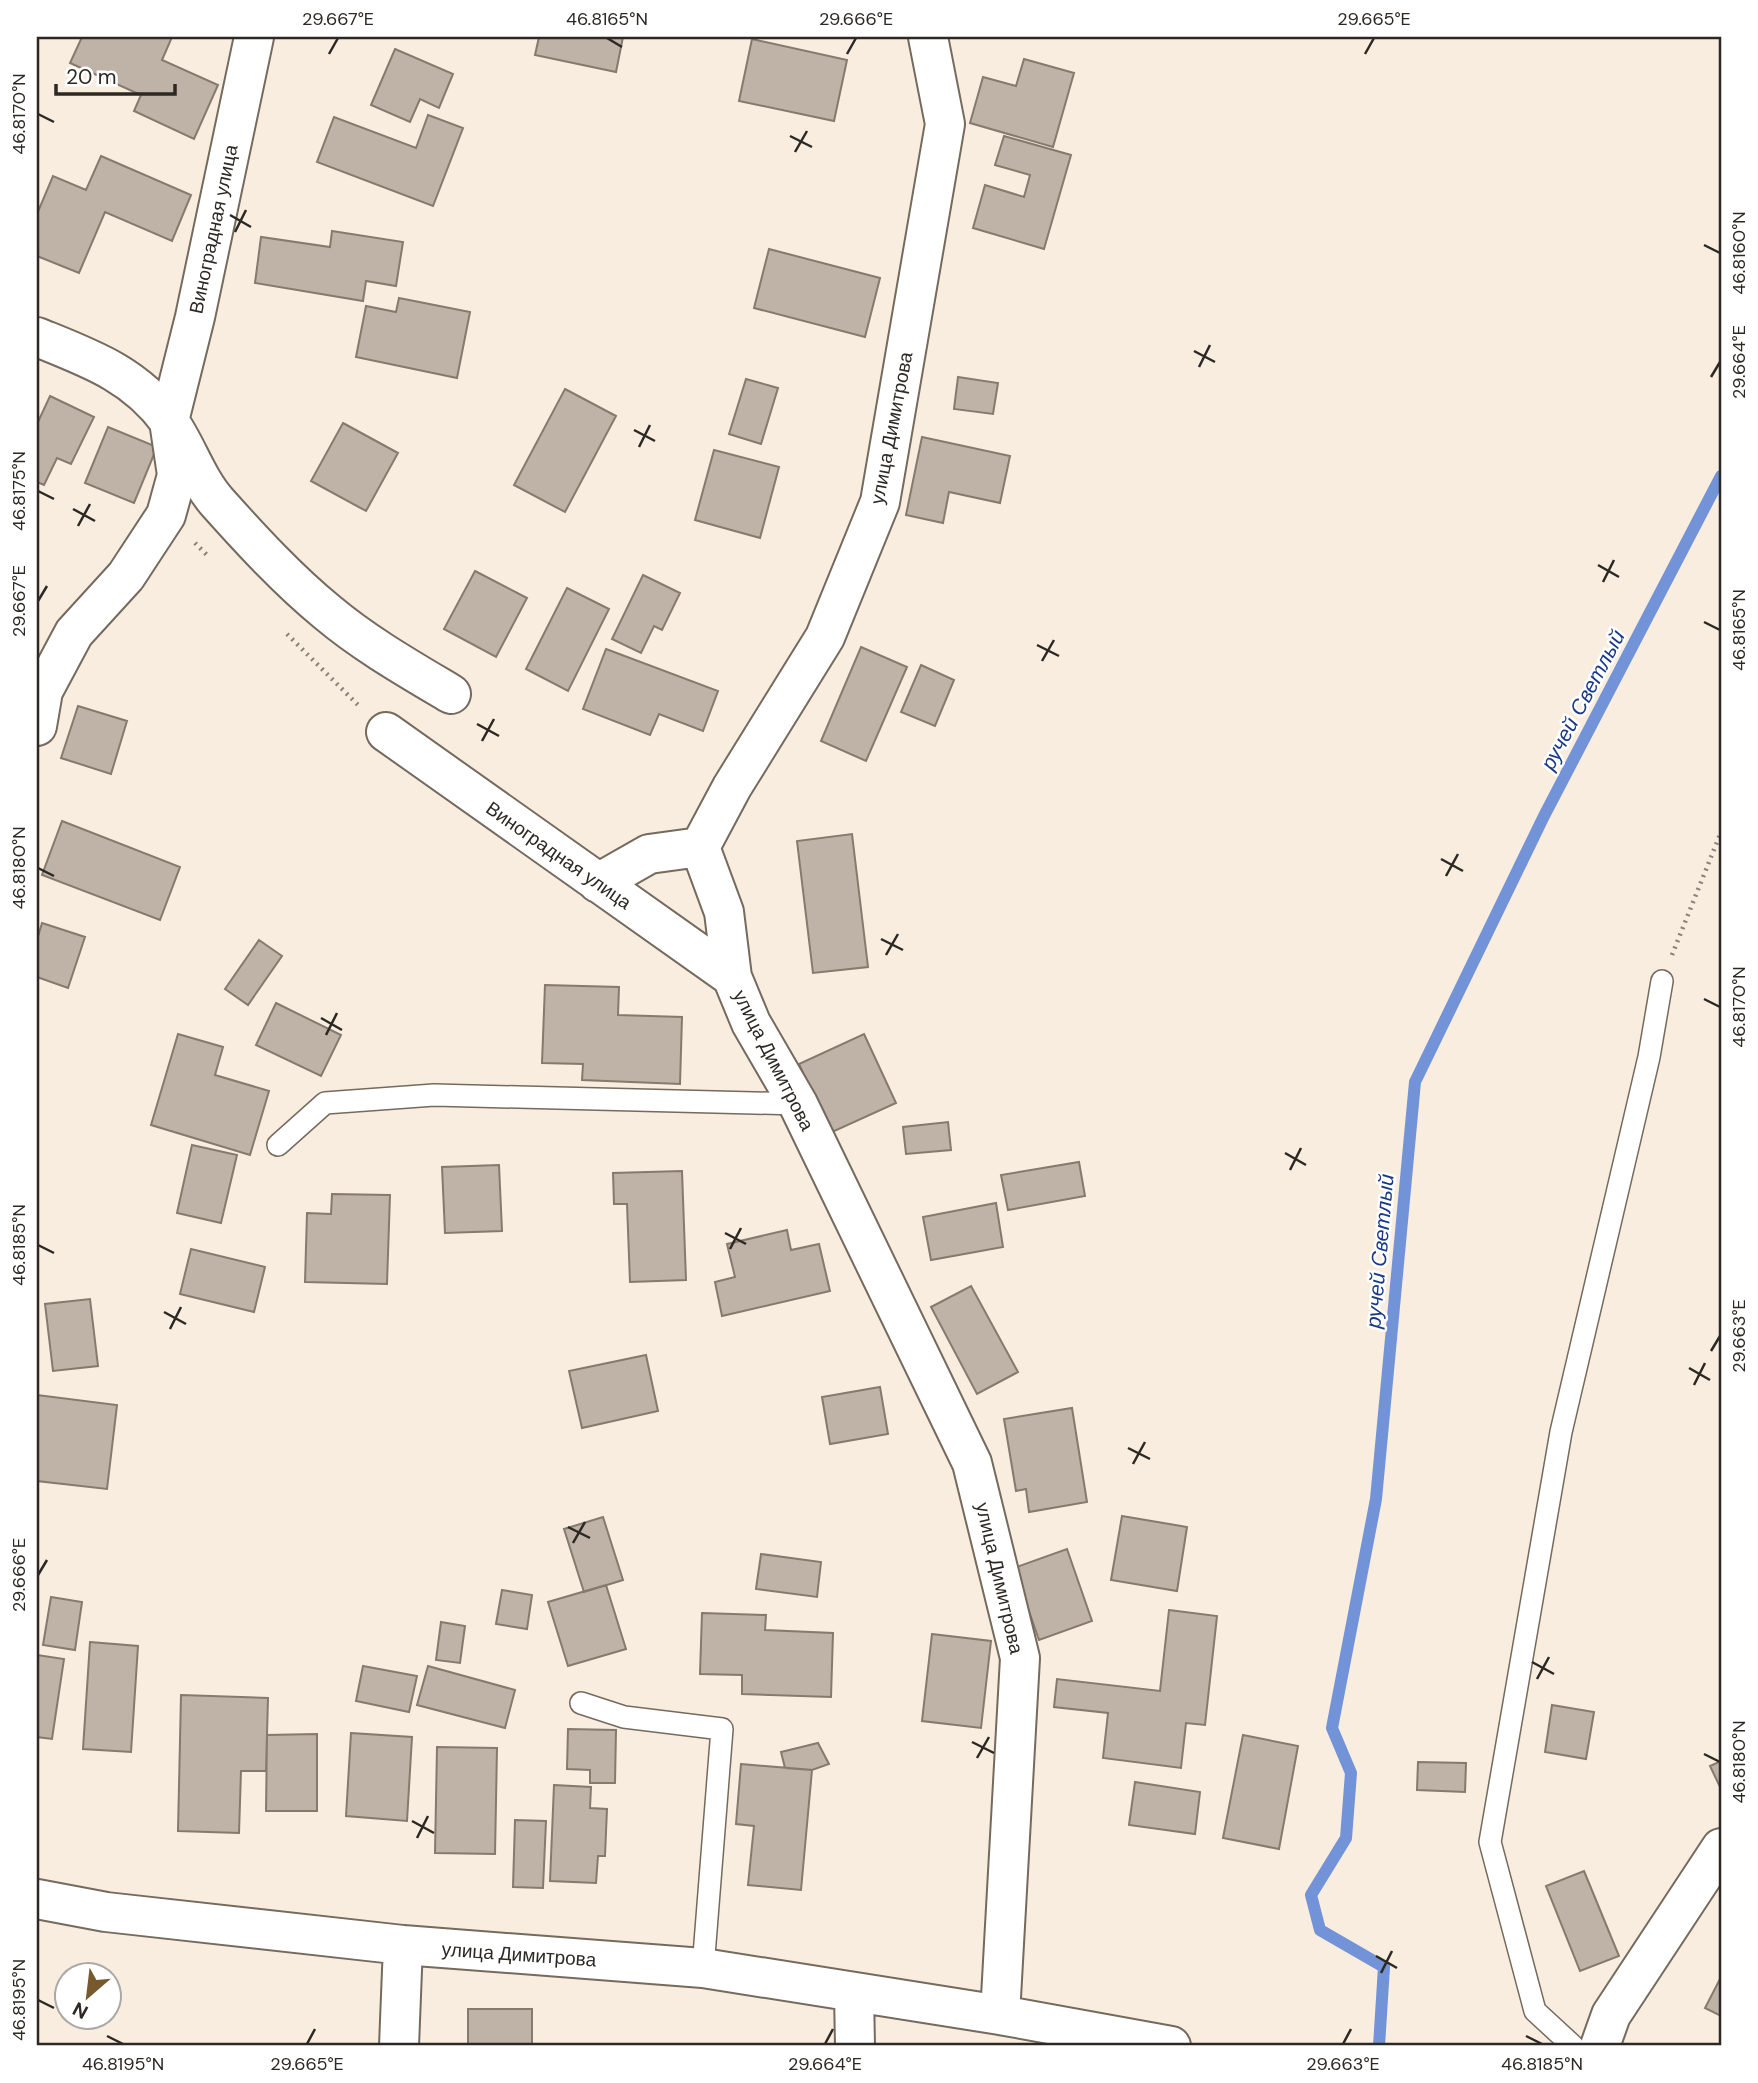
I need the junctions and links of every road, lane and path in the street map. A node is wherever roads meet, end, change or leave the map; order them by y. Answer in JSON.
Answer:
{"nodes":[{"id":1,"x":254,"y":37,"type":"edge"},
{"id":2,"x":928,"y":37,"type":"edge"},
{"id":3,"x":37,"y":337,"type":"edge"},
{"id":4,"x":169,"y":421,"type":"junction"},
{"id":5,"x":451,"y":694,"type":"dead end"},
{"id":6,"x":37,"y":726,"type":"edge"},
{"id":7,"x":386,"y":732,"type":"dead end"},
{"id":8,"x":1721,"y":832,"type":"edge"},
{"id":9,"x":700,"y":847,"type":"junction"},
{"id":10,"x":598,"y":883,"type":"junction"},
{"id":11,"x":732,"y":977,"type":"junction"},
{"id":12,"x":1662,"y":981,"type":"joint"},
{"id":13,"x":798,"y":1104,"type":"junction"},
{"id":14,"x":278,"y":1145,"type":"dead end"},
{"id":15,"x":581,"y":1703,"type":"dead end"},
{"id":16,"x":1721,"y":1848,"type":"edge"},
{"id":17,"x":37,"y":1899,"type":"edge"},
{"id":18,"x":403,"y":1945,"type":"junction"},
{"id":19,"x":703,"y":1968,"type":"junction"},
{"id":20,"x":854,"y":1993,"type":"junction"},
{"id":21,"x":1000,"y":2015,"type":"junction"},
{"id":22,"x":399,"y":2046,"type":"edge"},
{"id":23,"x":855,"y":2046,"type":"edge"},
{"id":24,"x":1171,"y":2046,"type":"edge"},
{"id":25,"x":1573,"y":2046,"type":"edge"},
{"id":26,"x":1600,"y":2046,"type":"edge"}],
"edges":[{"from":1,"to":4,"type":"street","name":"Виноградная улица"},
{"from":2,"to":9,"type":"street","name":"улица Димитрова"},
{"from":3,"to":4,"type":"street"},
{"from":4,"to":5,"type":"street"},
{"from":4,"to":6,"type":"street","name":"Виноградная улица"},
{"from":7,"to":10,"type":"street","name":"Виноградная улица"},
{"from":8,"to":12,"type":"path"},
{"from":9,"to":10,"type":"street"},
{"from":9,"to":11,"type":"street","name":"улица Димитрова"},
{"from":10,"to":11,"type":"street","name":"Виноградная улица"},
{"from":11,"to":13,"type":"street","name":"улица Димитрова"},
{"from":12,"to":25,"type":"lane"},
{"from":13,"to":14,"type":"lane"},
{"from":13,"to":21,"type":"street","name":"улица Димитрова"},
{"from":15,"to":19,"type":"lane"},
{"from":16,"to":26,"type":"street"},
{"from":17,"to":18,"type":"street","name":"улица Димитрова"},
{"from":18,"to":19,"type":"street","name":"улица Димитрова"},
{"from":18,"to":22,"type":"street"},
{"from":19,"to":20,"type":"street","name":"улица Димитрова"},
{"from":20,"to":21,"type":"street","name":"улица Димитрова"},
{"from":20,"to":23,"type":"street"},
{"from":21,"to":24,"type":"street","name":"улица Димитрова"}]}
